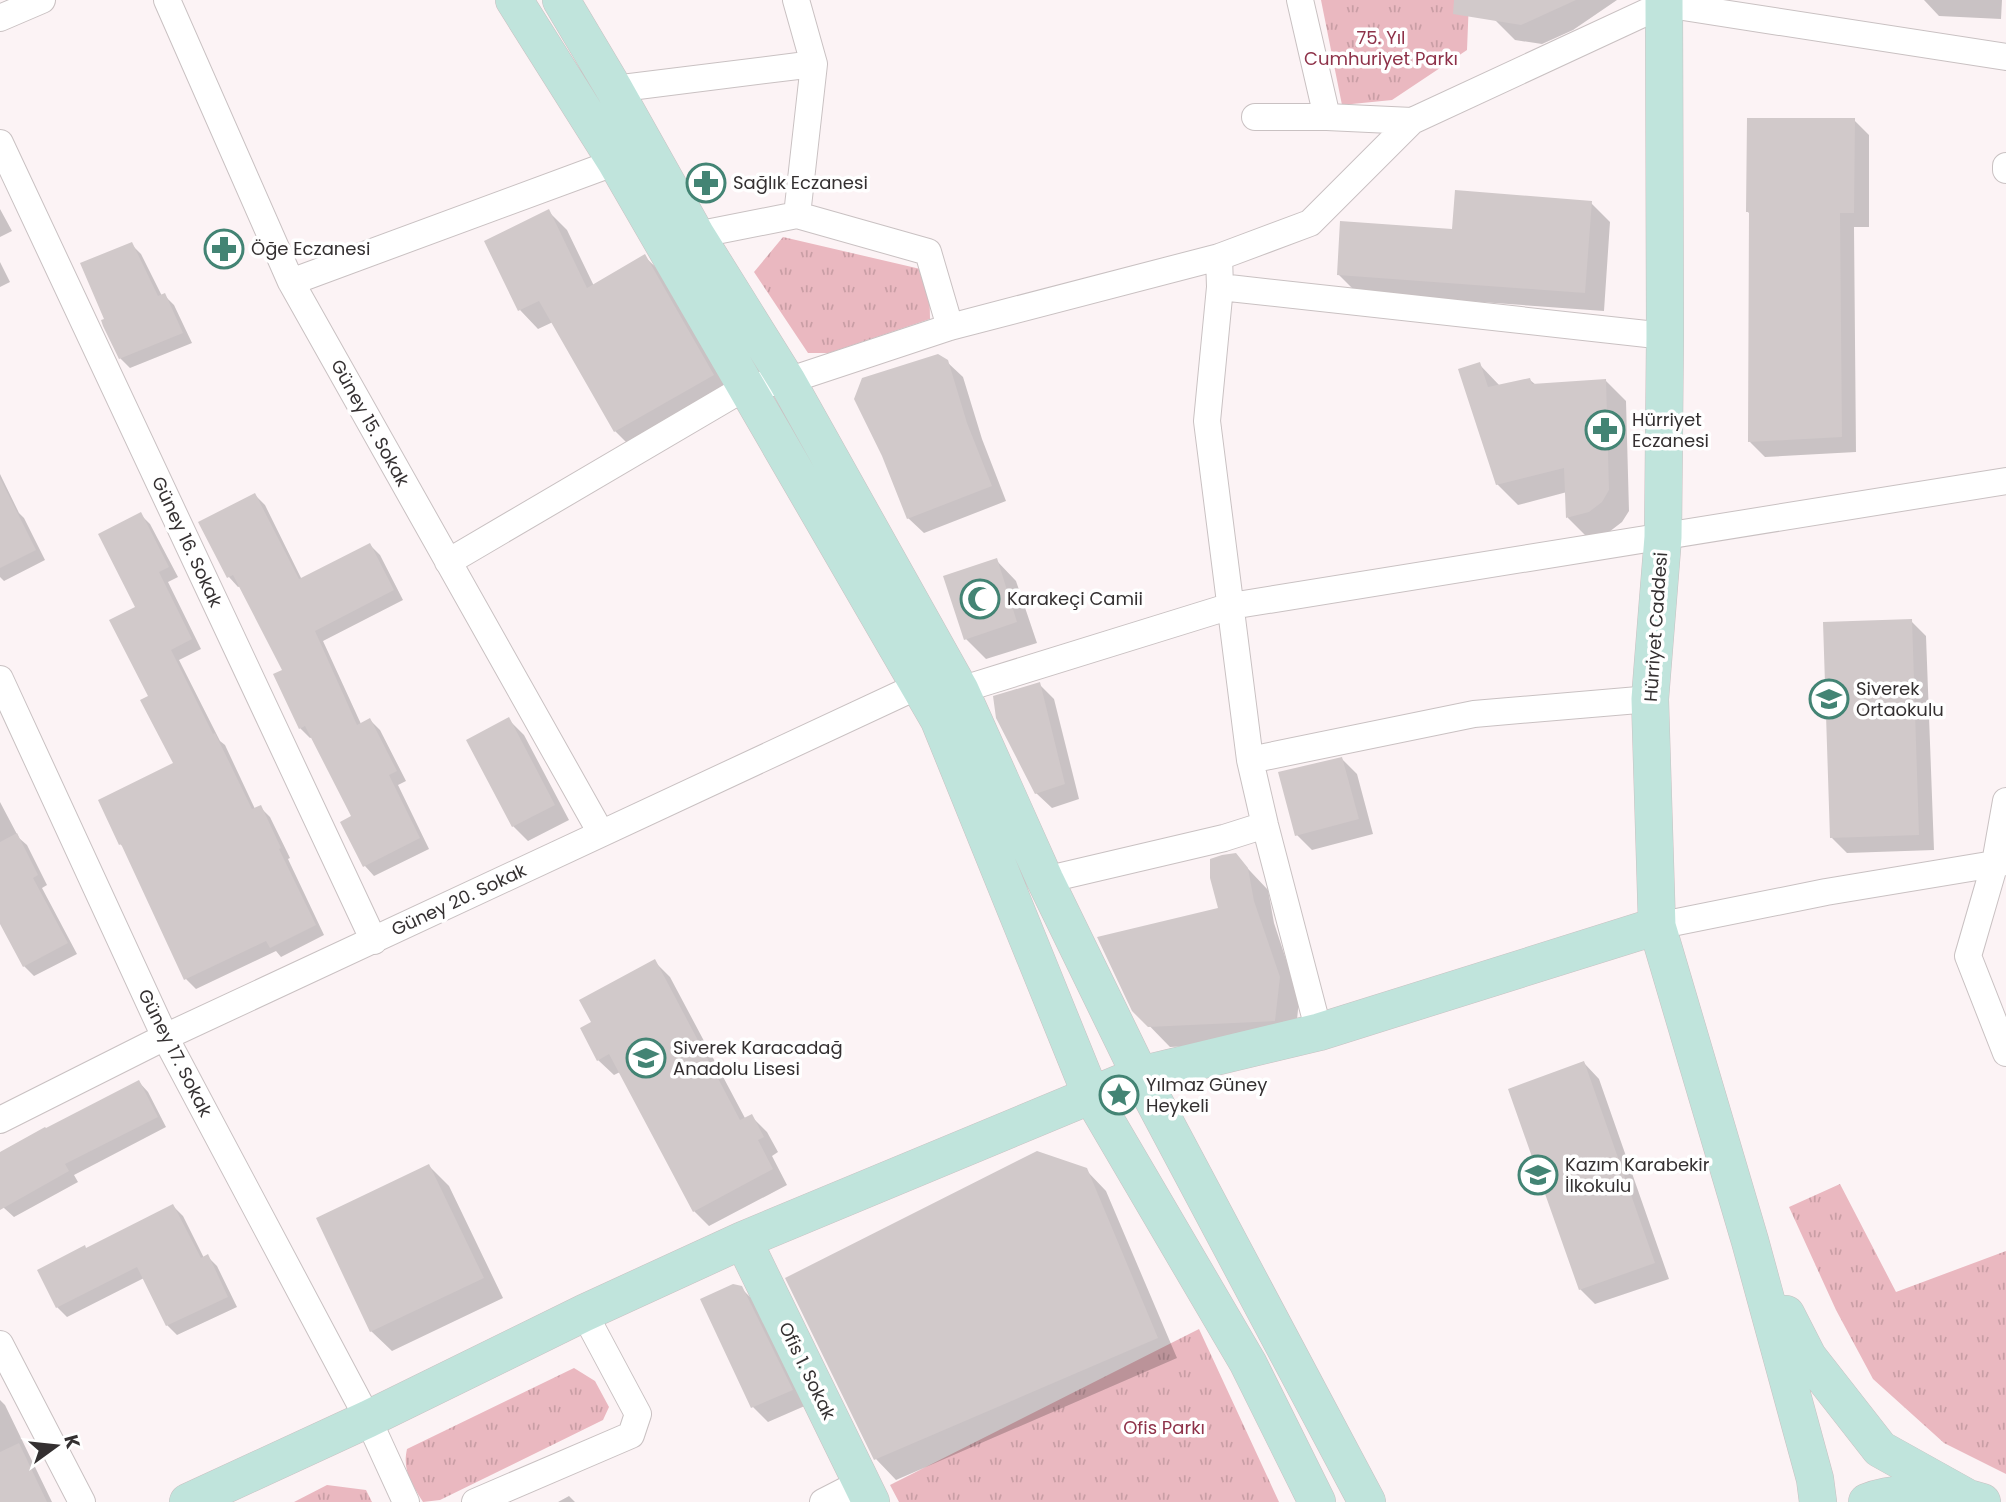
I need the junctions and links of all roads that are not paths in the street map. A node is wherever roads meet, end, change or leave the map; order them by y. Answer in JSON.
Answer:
{"nodes":[{"id":1,"x":42,"y":0,"type":"edge"},
{"id":2,"x":167,"y":0,"type":"edge"},
{"id":3,"x":514,"y":0,"type":"edge"},
{"id":4,"x":561,"y":0,"type":"edge"},
{"id":5,"x":796,"y":0,"type":"edge"},
{"id":6,"x":1300,"y":0,"type":"edge"},
{"id":7,"x":1664,"y":2,"type":"edge"},
{"id":8,"x":0,"y":18,"type":"edge"},
{"id":9,"x":2006,"y":57,"type":"edge"},
{"id":10,"x":814,"y":64,"type":"junction"},
{"id":11,"x":614,"y":89,"type":"junction"},
{"id":12,"x":1255,"y":117,"type":"dead end"},
{"id":13,"x":1326,"y":117,"type":"junction"},
{"id":14,"x":1412,"y":121,"type":"junction"},
{"id":15,"x":0,"y":143,"type":"edge"},
{"id":16,"x":616,"y":162,"type":"junction"},
{"id":17,"x":797,"y":215,"type":"junction"},
{"id":18,"x":696,"y":235,"type":"junction"},
{"id":19,"x":1219,"y":257,"type":"junction"},
{"id":20,"x":291,"y":282,"type":"junction"},
{"id":21,"x":1220,"y":287,"type":"junction"},
{"id":22,"x":950,"y":327,"type":"junction"},
{"id":23,"x":1665,"y":337,"type":"junction"},
{"id":24,"x":787,"y":381,"type":"junction"},
{"id":25,"x":746,"y":387,"type":"junction"},
{"id":26,"x":2006,"y":481,"type":"edge"},
{"id":27,"x":1663,"y":537,"type":"junction"},
{"id":28,"x":448,"y":562,"type":"junction"},
{"id":29,"x":1231,"y":606,"type":"junction"},
{"id":30,"x":0,"y":679,"type":"edge"},
{"id":31,"x":920,"y":685,"type":"junction"},
{"id":32,"x":960,"y":690,"type":"junction"},
{"id":33,"x":1650,"y":699,"type":"junction"},
{"id":34,"x":1250,"y":760,"type":"junction"},
{"id":35,"x":2006,"y":802,"type":"edge"},
{"id":36,"x":1265,"y":825,"type":"junction"},
{"id":37,"x":601,"y":833,"type":"junction"},
{"id":38,"x":2001,"y":863,"type":"edge"},
{"id":39,"x":1045,"y":880,"type":"junction"},
{"id":40,"x":1657,"y":926,"type":"junction"},
{"id":41,"x":374,"y":940,"type":"junction"},
{"id":42,"x":1319,"y":1032,"type":"junction"},
{"id":43,"x":165,"y":1037,"type":"junction"},
{"id":44,"x":2006,"y":1053,"type":"edge"},
{"id":45,"x":1140,"y":1075,"type":"junction"},
{"id":46,"x":1091,"y":1095,"type":"junction"},
{"id":47,"x":0,"y":1120,"type":"edge"},
{"id":48,"x":743,"y":1240,"type":"junction"},
{"id":49,"x":1750,"y":1241,"type":"junction"},
{"id":50,"x":584,"y":1313,"type":"junction"},
{"id":51,"x":0,"y":1344,"type":"edge"},
{"id":52,"x":368,"y":1419,"type":"junction"},
{"id":53,"x":867,"y":1492,"type":"edge"},
{"id":54,"x":1975,"y":1500,"type":"edge"},
{"id":55,"x":82,"y":1502,"type":"edge"},
{"id":56,"x":188,"y":1502,"type":"edge"},
{"id":57,"x":406,"y":1502,"type":"edge"},
{"id":58,"x":475,"y":1502,"type":"edge"},
{"id":59,"x":823,"y":1502,"type":"edge"},
{"id":60,"x":1317,"y":1502,"type":"edge"},
{"id":61,"x":1367,"y":1502,"type":"edge"},
{"id":62,"x":1818,"y":1502,"type":"edge"},
{"id":63,"x":1867,"y":1502,"type":"edge"}],
"edges":[{"from":1,"to":8,"type":"street"},
{"from":2,"to":20,"type":"street","name":"Güney 15. Sokak"},
{"from":3,"to":16,"type":"main road"},
{"from":4,"to":11,"type":"main road"},
{"from":5,"to":10,"type":"street"},
{"from":6,"to":13,"type":"street"},
{"from":7,"to":9,"type":"street"},
{"from":7,"to":14,"type":"street"},
{"from":7,"to":23,"type":"main road","name":"Hürriyet Caddesi"},
{"from":10,"to":11,"type":"street"},
{"from":10,"to":17,"type":"street"},
{"from":11,"to":18,"type":"main road"},
{"from":12,"to":13,"type":"street"},
{"from":13,"to":14,"type":"street"},
{"from":14,"to":19,"type":"street"},
{"from":15,"to":41,"type":"street","name":"Güney 16. Sokak"},
{"from":16,"to":20,"type":"street"},
{"from":16,"to":25,"type":"main road"},
{"from":17,"to":18,"type":"street"},
{"from":17,"to":22,"type":"street"},
{"from":18,"to":24,"type":"main road"},
{"from":19,"to":21,"type":"street"},
{"from":19,"to":22,"type":"street"},
{"from":20,"to":28,"type":"street","name":"Güney 15. Sokak"},
{"from":21,"to":23,"type":"street"},
{"from":21,"to":29,"type":"street"},
{"from":22,"to":24,"type":"street"},
{"from":23,"to":27,"type":"main road","name":"Hürriyet Caddesi"},
{"from":24,"to":25,"type":"street"},
{"from":24,"to":32,"type":"main road"},
{"from":25,"to":28,"type":"street"},
{"from":25,"to":31,"type":"main road"},
{"from":26,"to":27,"type":"street"},
{"from":27,"to":29,"type":"street"},
{"from":27,"to":33,"type":"main road","name":"Hürriyet Caddesi"},
{"from":28,"to":37,"type":"street","name":"Güney 15. Sokak"},
{"from":29,"to":32,"type":"street"},
{"from":29,"to":34,"type":"street"},
{"from":30,"to":43,"type":"street","name":"Güney 17. Sokak"},
{"from":31,"to":37,"type":"street","name":"Güney 20. Sokak"},
{"from":31,"to":46,"type":"main road"},
{"from":32,"to":39,"type":"main road"},
{"from":33,"to":34,"type":"street"},
{"from":33,"to":40,"type":"main road","name":"Hürriyet Caddesi"},
{"from":34,"to":36,"type":"street"},
{"from":35,"to":38,"type":"street"},
{"from":36,"to":39,"type":"street"},
{"from":36,"to":42,"type":"street"},
{"from":37,"to":41,"type":"street","name":"Güney 20. Sokak"},
{"from":38,"to":40,"type":"street"},
{"from":38,"to":44,"type":"street"},
{"from":39,"to":45,"type":"main road"},
{"from":40,"to":42,"type":"main road"},
{"from":40,"to":49,"type":"main road","name":"Hürriyet Caddesi"},
{"from":41,"to":43,"type":"street","name":"Güney 20. Sokak"},
{"from":42,"to":45,"type":"main road"},
{"from":43,"to":47,"type":"street","name":"Güney 20. Sokak"},
{"from":43,"to":52,"type":"street","name":"Güney 17. Sokak"},
{"from":45,"to":46,"type":"main road"},
{"from":45,"to":61,"type":"main road"},
{"from":46,"to":48,"type":"main road"},
{"from":46,"to":60,"type":"main road"},
{"from":48,"to":50,"type":"main road"},
{"from":48,"to":53,"type":"main road","name":"Ofis 1. Sokak"},
{"from":49,"to":54,"type":"main road"},
{"from":49,"to":62,"type":"main road"},
{"from":50,"to":52,"type":"main road"},
{"from":50,"to":58,"type":"street"},
{"from":51,"to":55,"type":"street"},
{"from":52,"to":56,"type":"main road"},
{"from":52,"to":57,"type":"street","name":"Güney 17. Sokak"},
{"from":53,"to":59,"type":"street"},
{"from":54,"to":63,"type":"main road"}]}
